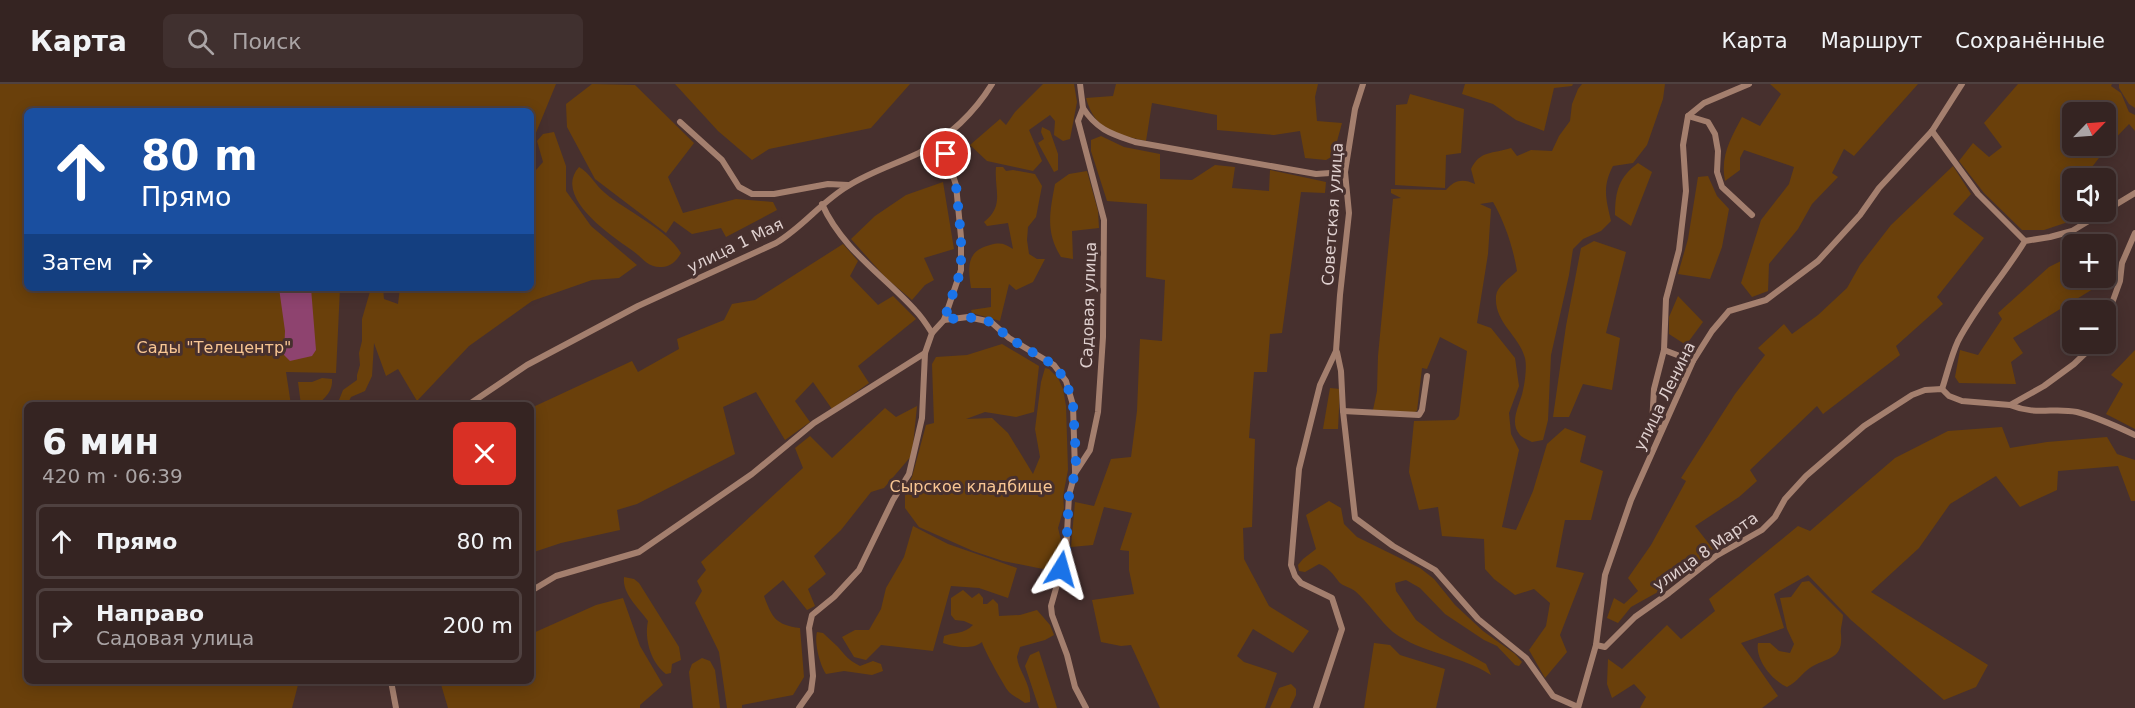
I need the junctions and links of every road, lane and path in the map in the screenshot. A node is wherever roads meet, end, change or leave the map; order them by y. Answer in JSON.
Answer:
{"nodes":[{"id":1,"x":992,"y":84,"type":"edge"},
{"id":2,"x":1080,"y":84,"type":"edge"},
{"id":3,"x":1362,"y":84,"type":"edge"},
{"id":4,"x":1749,"y":84,"type":"edge"},
{"id":5,"x":1953,"y":84,"type":"edge"},
{"id":6,"x":1961,"y":86,"type":"edge"},
{"id":7,"x":1083,"y":108,"type":"junction"},
{"id":8,"x":1688,"y":116,"type":"junction"},
{"id":9,"x":680,"y":122,"type":"dead end"},
{"id":10,"x":1932,"y":131,"type":"junction"},
{"id":11,"x":941,"y":138,"type":"junction"},
{"id":12,"x":1345,"y":172,"type":"junction"},
{"id":13,"x":848,"y":185,"type":"junction"},
{"id":14,"x":2135,"y":193,"type":"edge"},
{"id":15,"x":822,"y":204,"type":"junction"},
{"id":16,"x":1752,"y":215,"type":"dead end"},
{"id":17,"x":2135,"y":233,"type":"edge"},
{"id":18,"x":2025,"y":241,"type":"junction"},
{"id":19,"x":2113,"y":300,"type":"edge"},
{"id":20,"x":944,"y":320,"type":"junction"},
{"id":21,"x":932,"y":333,"type":"junction"},
{"id":22,"x":1665,"y":350,"type":"junction"},
{"id":23,"x":1336,"y":351,"type":"junction"},
{"id":24,"x":924,"y":353,"type":"junction"},
{"id":25,"x":2084,"y":354,"type":"edge"},
{"id":26,"x":1693,"y":361,"type":"junction"},
{"id":27,"x":1427,"y":376,"type":"dead end"},
{"id":28,"x":1942,"y":390,"type":"junction"},
{"id":29,"x":472,"y":402,"type":"edge"},
{"id":30,"x":2010,"y":405,"type":"junction"},
{"id":31,"x":1343,"y":411,"type":"junction"},
{"id":32,"x":1662,"y":429,"type":"junction"},
{"id":33,"x":2135,"y":435,"type":"edge"},
{"id":34,"x":1075,"y":473,"type":"junction"},
{"id":35,"x":534,"y":589,"type":"edge"},
{"id":36,"x":1596,"y":645,"type":"junction"},
{"id":37,"x":392,"y":684,"type":"edge"},
{"id":38,"x":396,"y":708,"type":"edge"},
{"id":39,"x":799,"y":708,"type":"edge"},
{"id":40,"x":1086,"y":708,"type":"edge"},
{"id":41,"x":1316,"y":708,"type":"edge"},
{"id":42,"x":1578,"y":708,"type":"edge"}],
"edges":[{"from":1,"to":11,"type":"street","name":"улица 1 Мая"},
{"from":2,"to":7,"type":"street","name":"Садовая улица"},
{"from":3,"to":12,"type":"street","name":"Советская улица"},
{"from":4,"to":8,"type":"street"},
{"from":5,"to":6,"type":"street"},
{"from":6,"to":10,"type":"street","name":"улица Ленина"},
{"from":7,"to":12,"type":"street"},
{"from":7,"to":34,"type":"street","name":"Садовая улица"},
{"from":8,"to":16,"type":"street"},
{"from":8,"to":22,"type":"street"},
{"from":9,"to":13,"type":"street"},
{"from":10,"to":18,"type":"street"},
{"from":10,"to":26,"type":"street","name":"улица Ленина"},
{"from":11,"to":13,"type":"street","name":"улица 1 Мая"},
{"from":11,"to":20,"type":"street"},
{"from":12,"to":23,"type":"street","name":"Советская улица"},
{"from":13,"to":15,"type":"street","name":"улица 1 Мая"},
{"from":14,"to":18,"type":"street"},
{"from":15,"to":21,"type":"street"},
{"from":15,"to":29,"type":"street","name":"улица 1 Мая"},
{"from":17,"to":19,"type":"street"},
{"from":18,"to":28,"type":"street"},
{"from":20,"to":21,"type":"street"},
{"from":20,"to":34,"type":"street"},
{"from":21,"to":24,"type":"street"},
{"from":22,"to":26,"type":"street"},
{"from":22,"to":32,"type":"street"},
{"from":23,"to":31,"type":"street"},
{"from":23,"to":41,"type":"street","name":"Советская улица"},
{"from":24,"to":35,"type":"street"},
{"from":24,"to":39,"type":"street"},
{"from":25,"to":30,"type":"street"},
{"from":26,"to":32,"type":"street","name":"улица Ленина"},
{"from":27,"to":31,"type":"street"},
{"from":28,"to":30,"type":"street"},
{"from":28,"to":36,"type":"street","name":"улица 8 Марта"},
{"from":30,"to":33,"type":"street"},
{"from":31,"to":42,"type":"street"},
{"from":32,"to":36,"type":"street","name":"улица Ленина"},
{"from":34,"to":40,"type":"street","name":"Садовая улица"},
{"from":36,"to":42,"type":"street","name":"улица Ленина"},
{"from":37,"to":38,"type":"street"}]}
